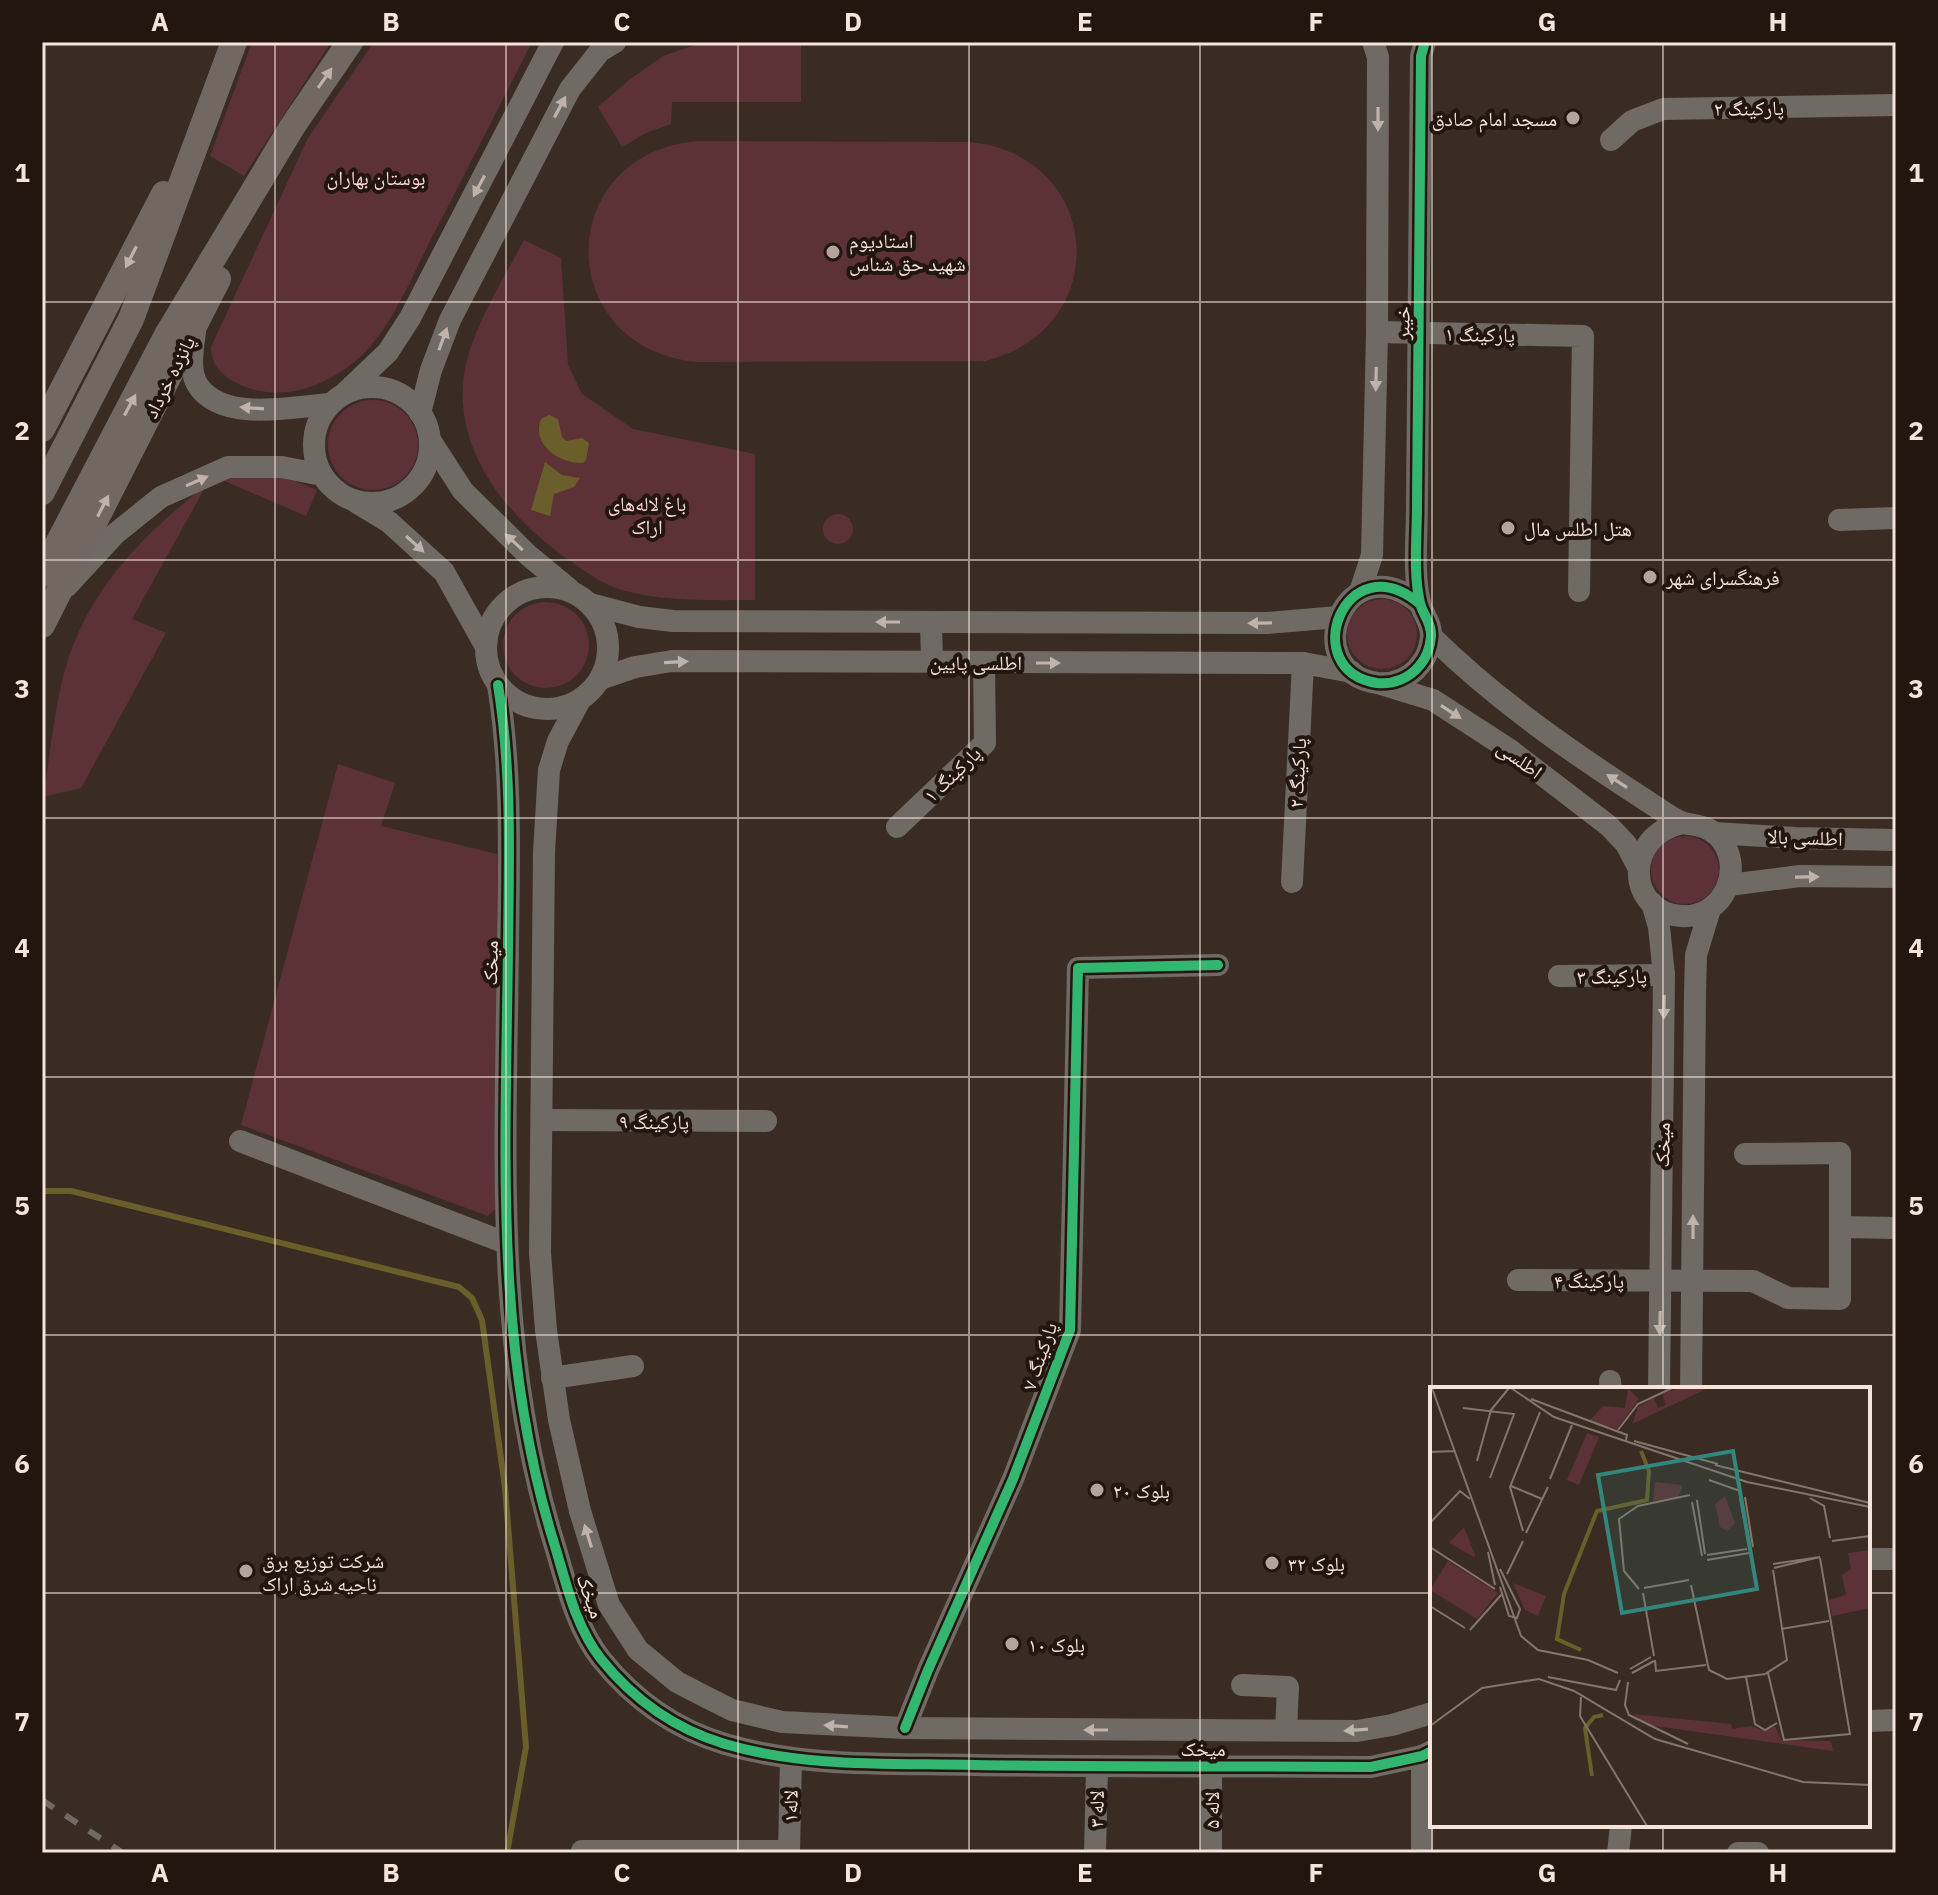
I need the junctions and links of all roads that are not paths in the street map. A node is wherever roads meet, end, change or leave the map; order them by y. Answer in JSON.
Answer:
{"nodes":[{"id":1,"x":234,"y":42,"type":"edge"},
{"id":2,"x":350,"y":42,"type":"edge"},
{"id":3,"x":553,"y":42,"type":"edge"},
{"id":4,"x":615,"y":42,"type":"edge"},
{"id":5,"x":1373,"y":42,"type":"edge"},
{"id":6,"x":1425,"y":42,"type":"edge"},
{"id":7,"x":219,"y":88,"type":"junction"},
{"id":8,"x":1896,"y":105,"type":"edge"},
{"id":9,"x":292,"y":127,"type":"junction"},
{"id":10,"x":1611,"y":140,"type":"dead end"},
{"id":11,"x":196,"y":326,"type":"junction"},
{"id":12,"x":1377,"y":332,"type":"junction"},
{"id":13,"x":1421,"y":332,"type":"junction"},
{"id":14,"x":338,"y":399,"type":"junction"},
{"id":15,"x":420,"y":413,"type":"junction"},
{"id":16,"x":42,"y":429,"type":"edge"},
{"id":17,"x":430,"y":440,"type":"junction"},
{"id":18,"x":322,"y":475,"type":"junction"},
{"id":19,"x":42,"y":492,"type":"edge"},
{"id":20,"x":351,"y":500,"type":"junction"},
{"id":21,"x":1896,"y":518,"type":"edge"},
{"id":22,"x":1839,"y":520,"type":"dead end"},
{"id":23,"x":42,"y":574,"type":"edge"},
{"id":24,"x":1579,"y":591,"type":"dead end"},
{"id":25,"x":1360,"y":592,"type":"junction"},
{"id":26,"x":582,"y":598,"type":"junction"},
{"id":27,"x":1420,"y":604,"type":"junction"},
{"id":28,"x":48,"y":614,"type":"edge"},
{"id":29,"x":1338,"y":617,"type":"junction"},
{"id":30,"x":931,"y":622,"type":"junction"},
{"id":31,"x":1431,"y":636,"type":"junction"},
{"id":32,"x":486,"y":647,"type":"junction"},
{"id":33,"x":932,"y":662,"type":"junction"},
{"id":34,"x":984,"y":663,"type":"junction"},
{"id":35,"x":1303,"y":663,"type":"junction"},
{"id":36,"x":1352,"y":672,"type":"junction"},
{"id":37,"x":600,"y":679,"type":"junction"},
{"id":38,"x":1379,"y":683,"type":"junction"},
{"id":39,"x":498,"y":685,"type":"junction"},
{"id":40,"x":580,"y":700,"type":"junction"},
{"id":41,"x":1683,"y":823,"type":"junction"},
{"id":42,"x":897,"y":827,"type":"dead end"},
{"id":43,"x":1714,"y":833,"type":"junction"},
{"id":44,"x":1896,"y":840,"type":"edge"},
{"id":45,"x":1638,"y":867,"type":"junction"},
{"id":46,"x":1896,"y":877,"type":"edge"},
{"id":47,"x":1292,"y":882,"type":"dead end"},
{"id":48,"x":1729,"y":885,"type":"junction"},
{"id":49,"x":1652,"y":903,"type":"junction"},
{"id":50,"x":1710,"y":909,"type":"junction"},
{"id":51,"x":1218,"y":965,"type":"dead end"},
{"id":52,"x":1664,"y":975,"type":"junction"},
{"id":53,"x":1559,"y":976,"type":"dead end"},
{"id":54,"x":542,"y":1120,"type":"junction"},
{"id":55,"x":766,"y":1121,"type":"dead end"},
{"id":56,"x":240,"y":1141,"type":"dead end"},
{"id":57,"x":1745,"y":1154,"type":"dead end"},
{"id":58,"x":1840,"y":1227,"type":"junction"},
{"id":59,"x":1896,"y":1228,"type":"edge"},
{"id":60,"x":506,"y":1243,"type":"junction"},
{"id":61,"x":1518,"y":1280,"type":"dead end"},
{"id":62,"x":1660,"y":1280,"type":"junction"},
{"id":63,"x":1692,"y":1280,"type":"junction"},
{"id":64,"x":633,"y":1366,"type":"dead end"},
{"id":65,"x":552,"y":1378,"type":"junction"},
{"id":66,"x":1659,"y":1387,"type":"edge"},
{"id":67,"x":1691,"y":1387,"type":"edge"},
{"id":68,"x":1870,"y":1559,"type":"edge"},
{"id":69,"x":1896,"y":1559,"type":"edge"},
{"id":70,"x":1242,"y":1685,"type":"dead end"},
{"id":71,"x":1430,"y":1714,"type":"edge"},
{"id":72,"x":1896,"y":1720,"type":"edge"},
{"id":73,"x":1870,"y":1721,"type":"edge"},
{"id":74,"x":905,"y":1728,"type":"junction"},
{"id":75,"x":1286,"y":1730,"type":"junction"},
{"id":76,"x":1427,"y":1753,"type":"edge"},
{"id":77,"x":791,"y":1759,"type":"junction"},
{"id":78,"x":1097,"y":1766,"type":"junction"},
{"id":79,"x":1211,"y":1766,"type":"junction"},
{"id":80,"x":1621,"y":1827,"type":"edge"},
{"id":81,"x":582,"y":1851,"type":"edge"},
{"id":82,"x":789,"y":1852,"type":"edge"},
{"id":83,"x":1095,"y":1853,"type":"edge"},
{"id":84,"x":1211,"y":1853,"type":"edge"},
{"id":85,"x":1422,"y":1853,"type":"edge"},
{"id":86,"x":1618,"y":1853,"type":"edge"},
{"id":87,"x":1738,"y":1853,"type":"edge"},
{"id":88,"x":1758,"y":1853,"type":"edge"}],
"edges":[{"from":1,"to":7,"type":"main road"},
{"from":9,"to":2,"type":"main road","name":"پانزده خرداد","one_way":true},
{"from":3,"to":14,"type":"street","one_way":true},
{"from":15,"to":4,"type":"street","one_way":true},
{"from":5,"to":12,"type":"street","name":"خیبر","one_way":true},
{"from":6,"to":13,"type":"street","name":"خیبر"},
{"from":7,"to":16,"type":"main road","one_way":true},
{"from":7,"to":19,"type":"main road"},
{"from":8,"to":10,"type":"street","name":"پارکینگ ۲"},
{"from":9,"to":11,"type":"main road","name":"پانزده خرداد"},
{"from":23,"to":9,"type":"main road","name":"پانزده خرداد","one_way":true},
{"from":14,"to":11,"type":"street","one_way":true},
{"from":28,"to":11,"type":"main road","name":"پانزده خرداد","one_way":true},
{"from":12,"to":13,"type":"street","name":"پارکینگ ۱"},
{"from":12,"to":25,"type":"street","name":"خیبر","one_way":true},
{"from":13,"to":24,"type":"street","name":"پارکینگ ۱"},
{"from":13,"to":27,"type":"street","name":"خیبر"},
{"from":14,"to":15,"type":"street"},
{"from":14,"to":18,"type":"street"},
{"from":15,"to":17,"type":"street"},
{"from":17,"to":20,"type":"street"},
{"from":26,"to":17,"type":"street","one_way":true},
{"from":18,"to":20,"type":"street"},
{"from":28,"to":18,"type":"street","one_way":true},
{"from":20,"to":32,"type":"street","one_way":true},
{"from":21,"to":22,"type":"street"},
{"from":25,"to":27,"type":"street"},
{"from":25,"to":29,"type":"street"},
{"from":30,"to":26,"type":"street","name":"اطلسی پایین","one_way":true},
{"from":26,"to":32,"type":"street"},
{"from":26,"to":37,"type":"street"},
{"from":27,"to":31,"type":"street"},
{"from":29,"to":30,"type":"street","name":"اطلسی پایین","one_way":true},
{"from":29,"to":36,"type":"street"},
{"from":30,"to":33,"type":"street"},
{"from":31,"to":38,"type":"street"},
{"from":41,"to":31,"type":"street","name":"اطلسی","one_way":true},
{"from":32,"to":39,"type":"street"},
{"from":33,"to":34,"type":"street","name":"اطلسی پایین"},
{"from":37,"to":33,"type":"street","name":"اطلسی پایین","one_way":true},
{"from":34,"to":35,"type":"street","name":"اطلسی پایین","one_way":true},
{"from":34,"to":42,"type":"street","name":"پارکینگ ۱"},
{"from":35,"to":36,"type":"street","name":"اطلسی پایین"},
{"from":35,"to":47,"type":"street","name":"پارکینگ ۲"},
{"from":36,"to":38,"type":"street"},
{"from":37,"to":40,"type":"street"},
{"from":38,"to":45,"type":"street","name":"اطلسی","one_way":true},
{"from":39,"to":40,"type":"street"},
{"from":39,"to":60,"type":"street","name":"میخک"},
{"from":40,"to":54,"type":"street","name":"میخک"},
{"from":41,"to":43,"type":"street"},
{"from":41,"to":45,"type":"street"},
{"from":43,"to":44,"type":"street","name":"اطلسی بالا"},
{"from":43,"to":48,"type":"street"},
{"from":45,"to":49,"type":"street"},
{"from":48,"to":46,"type":"street","name":"اطلسی بالا","one_way":true},
{"from":48,"to":50,"type":"street"},
{"from":49,"to":50,"type":"street"},
{"from":49,"to":52,"type":"street","name":"میخک"},
{"from":63,"to":50,"type":"street","name":"میخک","one_way":true},
{"from":51,"to":74,"type":"street","name":"پارکینگ ۷"},
{"from":52,"to":53,"type":"street","name":"پارکینگ ۳"},
{"from":52,"to":62,"type":"street","name":"میخک","one_way":true},
{"from":54,"to":55,"type":"street","name":"پارکینگ ۹"},
{"from":54,"to":65,"type":"street","name":"میخک"},
{"from":56,"to":60,"type":"street"},
{"from":57,"to":58,"type":"street"},
{"from":58,"to":59,"type":"street"},
{"from":58,"to":63,"type":"street","name":"پارکینگ ۴"},
{"from":60,"to":77,"type":"street","name":"میخک"},
{"from":61,"to":62,"type":"street","name":"پارکینگ ۴"},
{"from":62,"to":63,"type":"street","name":"پارکینگ ۴"},
{"from":62,"to":66,"type":"street","name":"میخک","one_way":true},
{"from":63,"to":67,"type":"street","name":"میخک"},
{"from":64,"to":65,"type":"street"},
{"from":74,"to":65,"type":"street","name":"میخک","one_way":true},
{"from":68,"to":69,"type":"street"},
{"from":70,"to":75,"type":"street"},
{"from":71,"to":75,"type":"street","name":"میخک","one_way":true},
{"from":72,"to":73,"type":"street"},
{"from":75,"to":74,"type":"street","name":"میخک","one_way":true},
{"from":76,"to":79,"type":"street","name":"میخک"},
{"from":76,"to":85,"type":"street"},
{"from":77,"to":78,"type":"street","name":"میخک"},
{"from":77,"to":82,"type":"street","name":"لاله۱"},
{"from":78,"to":79,"type":"street","name":"میخک"},
{"from":78,"to":83,"type":"street","name":"لاله ۳"},
{"from":79,"to":84,"type":"street","name":"لاله ۵"},
{"from":80,"to":86,"type":"street"},
{"from":81,"to":82,"type":"street"},
{"from":87,"to":88,"type":"street"}]}
